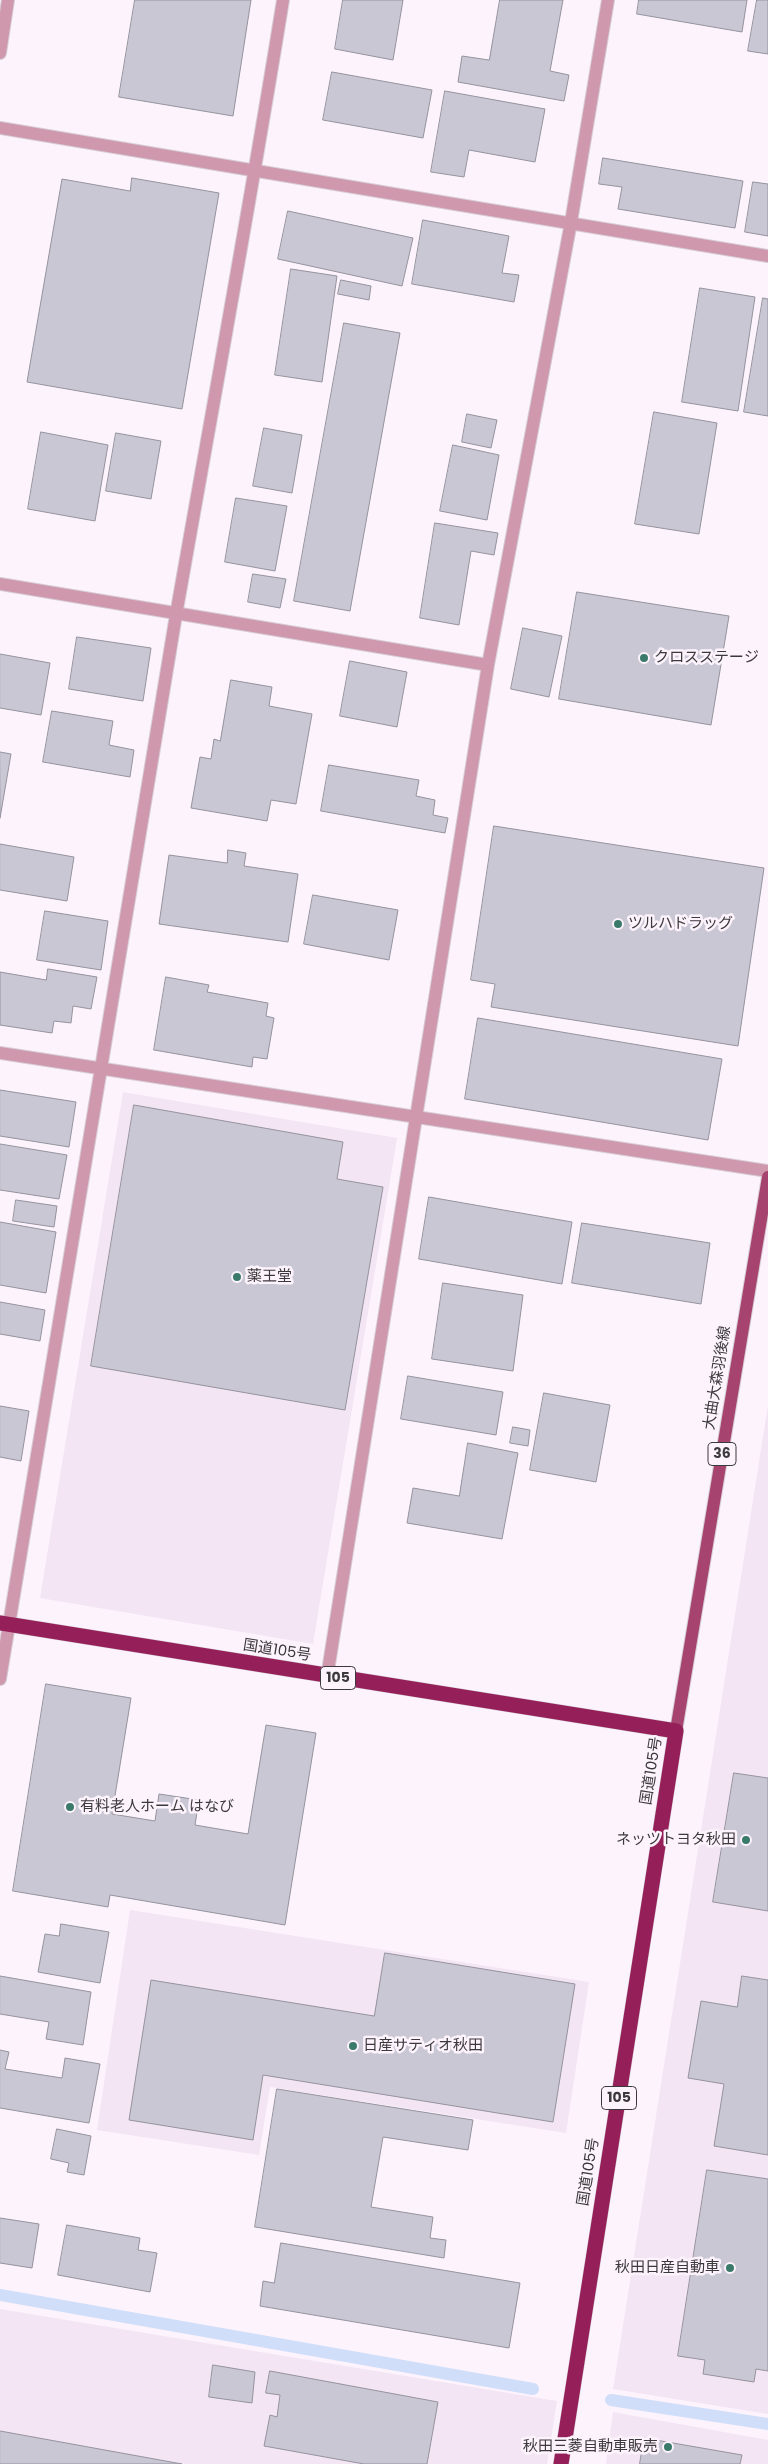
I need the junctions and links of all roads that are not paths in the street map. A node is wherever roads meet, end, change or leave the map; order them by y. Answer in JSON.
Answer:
{"nodes":[{"id":1,"x":8,"y":0,"type":"edge"},
{"id":2,"x":283,"y":0,"type":"edge"},
{"id":3,"x":608,"y":0,"type":"edge"},
{"id":4,"x":0,"y":53,"type":"edge"},
{"id":5,"x":0,"y":128,"type":"edge"},
{"id":6,"x":256,"y":173,"type":"junction"},
{"id":7,"x":571,"y":222,"type":"junction"},
{"id":8,"x":768,"y":256,"type":"edge"},
{"id":9,"x":0,"y":584,"type":"edge"},
{"id":10,"x":177,"y":613,"type":"junction"},
{"id":11,"x":488,"y":665,"type":"junction"},
{"id":12,"x":0,"y":1054,"type":"edge"},
{"id":13,"x":100,"y":1069,"type":"junction"},
{"id":14,"x":418,"y":1116,"type":"junction"},
{"id":15,"x":768,"y":1171,"type":"edge"},
{"id":16,"x":768,"y":1177,"type":"edge"},
{"id":17,"x":4,"y":1623,"type":"edge"},
{"id":18,"x":327,"y":1677,"type":"junction"},
{"id":19,"x":0,"y":1679,"type":"edge"},
{"id":20,"x":676,"y":1731,"type":"junction"},
{"id":21,"x":561,"y":2464,"type":"edge"}],
"edges":[{"from":1,"to":4,"type":"street"},
{"from":2,"to":6,"type":"street"},
{"from":3,"to":7,"type":"street"},
{"from":5,"to":6,"type":"street"},
{"from":6,"to":7,"type":"street"},
{"from":6,"to":10,"type":"street"},
{"from":7,"to":8,"type":"street"},
{"from":7,"to":11,"type":"street"},
{"from":9,"to":10,"type":"street"},
{"from":10,"to":11,"type":"street"},
{"from":10,"to":13,"type":"street"},
{"from":11,"to":14,"type":"street"},
{"from":12,"to":13,"type":"street"},
{"from":13,"to":14,"type":"street"},
{"from":13,"to":17,"type":"street"},
{"from":14,"to":15,"type":"street"},
{"from":14,"to":18,"type":"street"},
{"from":16,"to":20,"type":"main road","name":"大曲大森羽後線","number":"36"},
{"from":17,"to":18,"type":"highway","name":"国道105号","number":"105"},
{"from":17,"to":19,"type":"street"},
{"from":18,"to":20,"type":"highway","name":"国道105号","number":"105"},
{"from":20,"to":21,"type":"highway","name":"国道105号","number":"105"}]}
